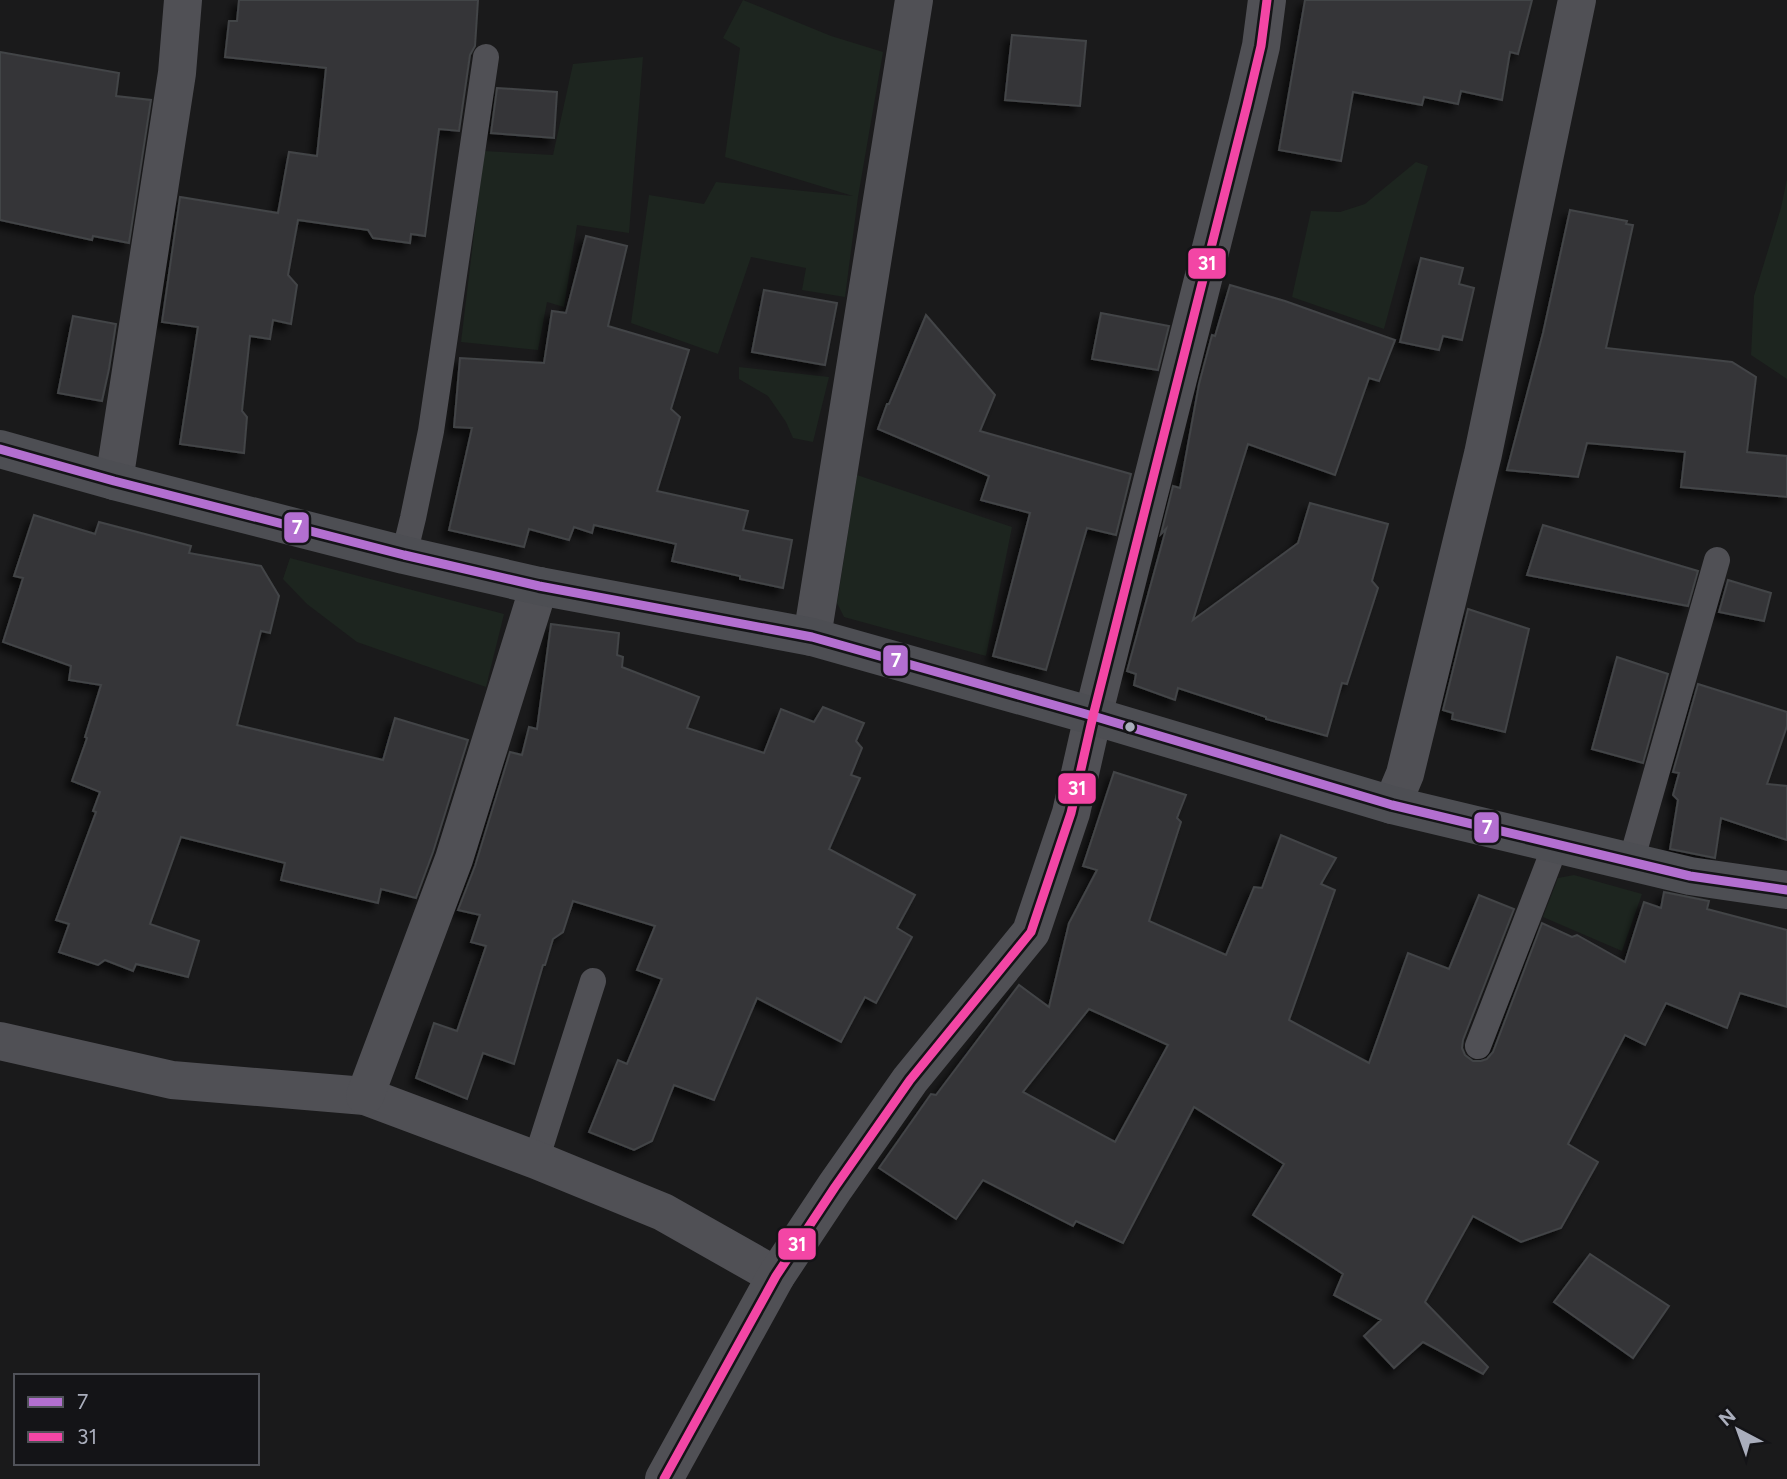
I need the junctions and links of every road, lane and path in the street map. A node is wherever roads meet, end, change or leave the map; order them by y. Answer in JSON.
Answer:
{"nodes":[{"id":1,"x":183,"y":0,"type":"edge"},
{"id":2,"x":914,"y":0,"type":"edge"},
{"id":3,"x":1267,"y":0,"type":"edge"},
{"id":4,"x":1577,"y":0,"type":"edge"},
{"id":5,"x":485,"y":57,"type":"dead end"},
{"id":6,"x":0,"y":449,"type":"edge"},
{"id":7,"x":114,"y":481,"type":"junction"},
{"id":8,"x":404,"y":555,"type":"junction"},
{"id":9,"x":1717,"y":560,"type":"dead end"},
{"id":10,"x":539,"y":586,"type":"junction"},
{"id":11,"x":812,"y":638,"type":"junction"},
{"id":12,"x":1093,"y":716,"type":"junction"},
{"id":13,"x":1392,"y":805,"type":"junction"},
{"id":14,"x":1556,"y":844,"type":"junction"},
{"id":15,"x":1631,"y":862,"type":"junction"},
{"id":16,"x":1787,"y":890,"type":"edge"},
{"id":17,"x":593,"y":981,"type":"dead end"},
{"id":18,"x":0,"y":1041,"type":"edge"},
{"id":19,"x":1478,"y":1046,"type":"dead end"},
{"id":20,"x":366,"y":1097,"type":"junction"},
{"id":21,"x":536,"y":1160,"type":"junction"},
{"id":22,"x":776,"y":1276,"type":"junction"},
{"id":23,"x":664,"y":1479,"type":"edge"}],
"edges":[{"from":1,"to":7,"type":"street"},
{"from":2,"to":11,"type":"street"},
{"from":3,"to":12,"type":"street"},
{"from":4,"to":13,"type":"street"},
{"from":5,"to":8,"type":"lane"},
{"from":6,"to":7,"type":"main road"},
{"from":7,"to":8,"type":"main road"},
{"from":8,"to":10,"type":"main road"},
{"from":9,"to":15,"type":"lane"},
{"from":10,"to":11,"type":"main road"},
{"from":10,"to":20,"type":"street"},
{"from":11,"to":12,"type":"main road"},
{"from":12,"to":13,"type":"main road"},
{"from":12,"to":22,"type":"street"},
{"from":13,"to":14,"type":"main road"},
{"from":14,"to":15,"type":"main road"},
{"from":14,"to":19,"type":"lane"},
{"from":15,"to":16,"type":"main road"},
{"from":17,"to":21,"type":"lane"},
{"from":18,"to":20,"type":"street"},
{"from":20,"to":21,"type":"street"},
{"from":21,"to":22,"type":"street"},
{"from":22,"to":23,"type":"street"}]}
